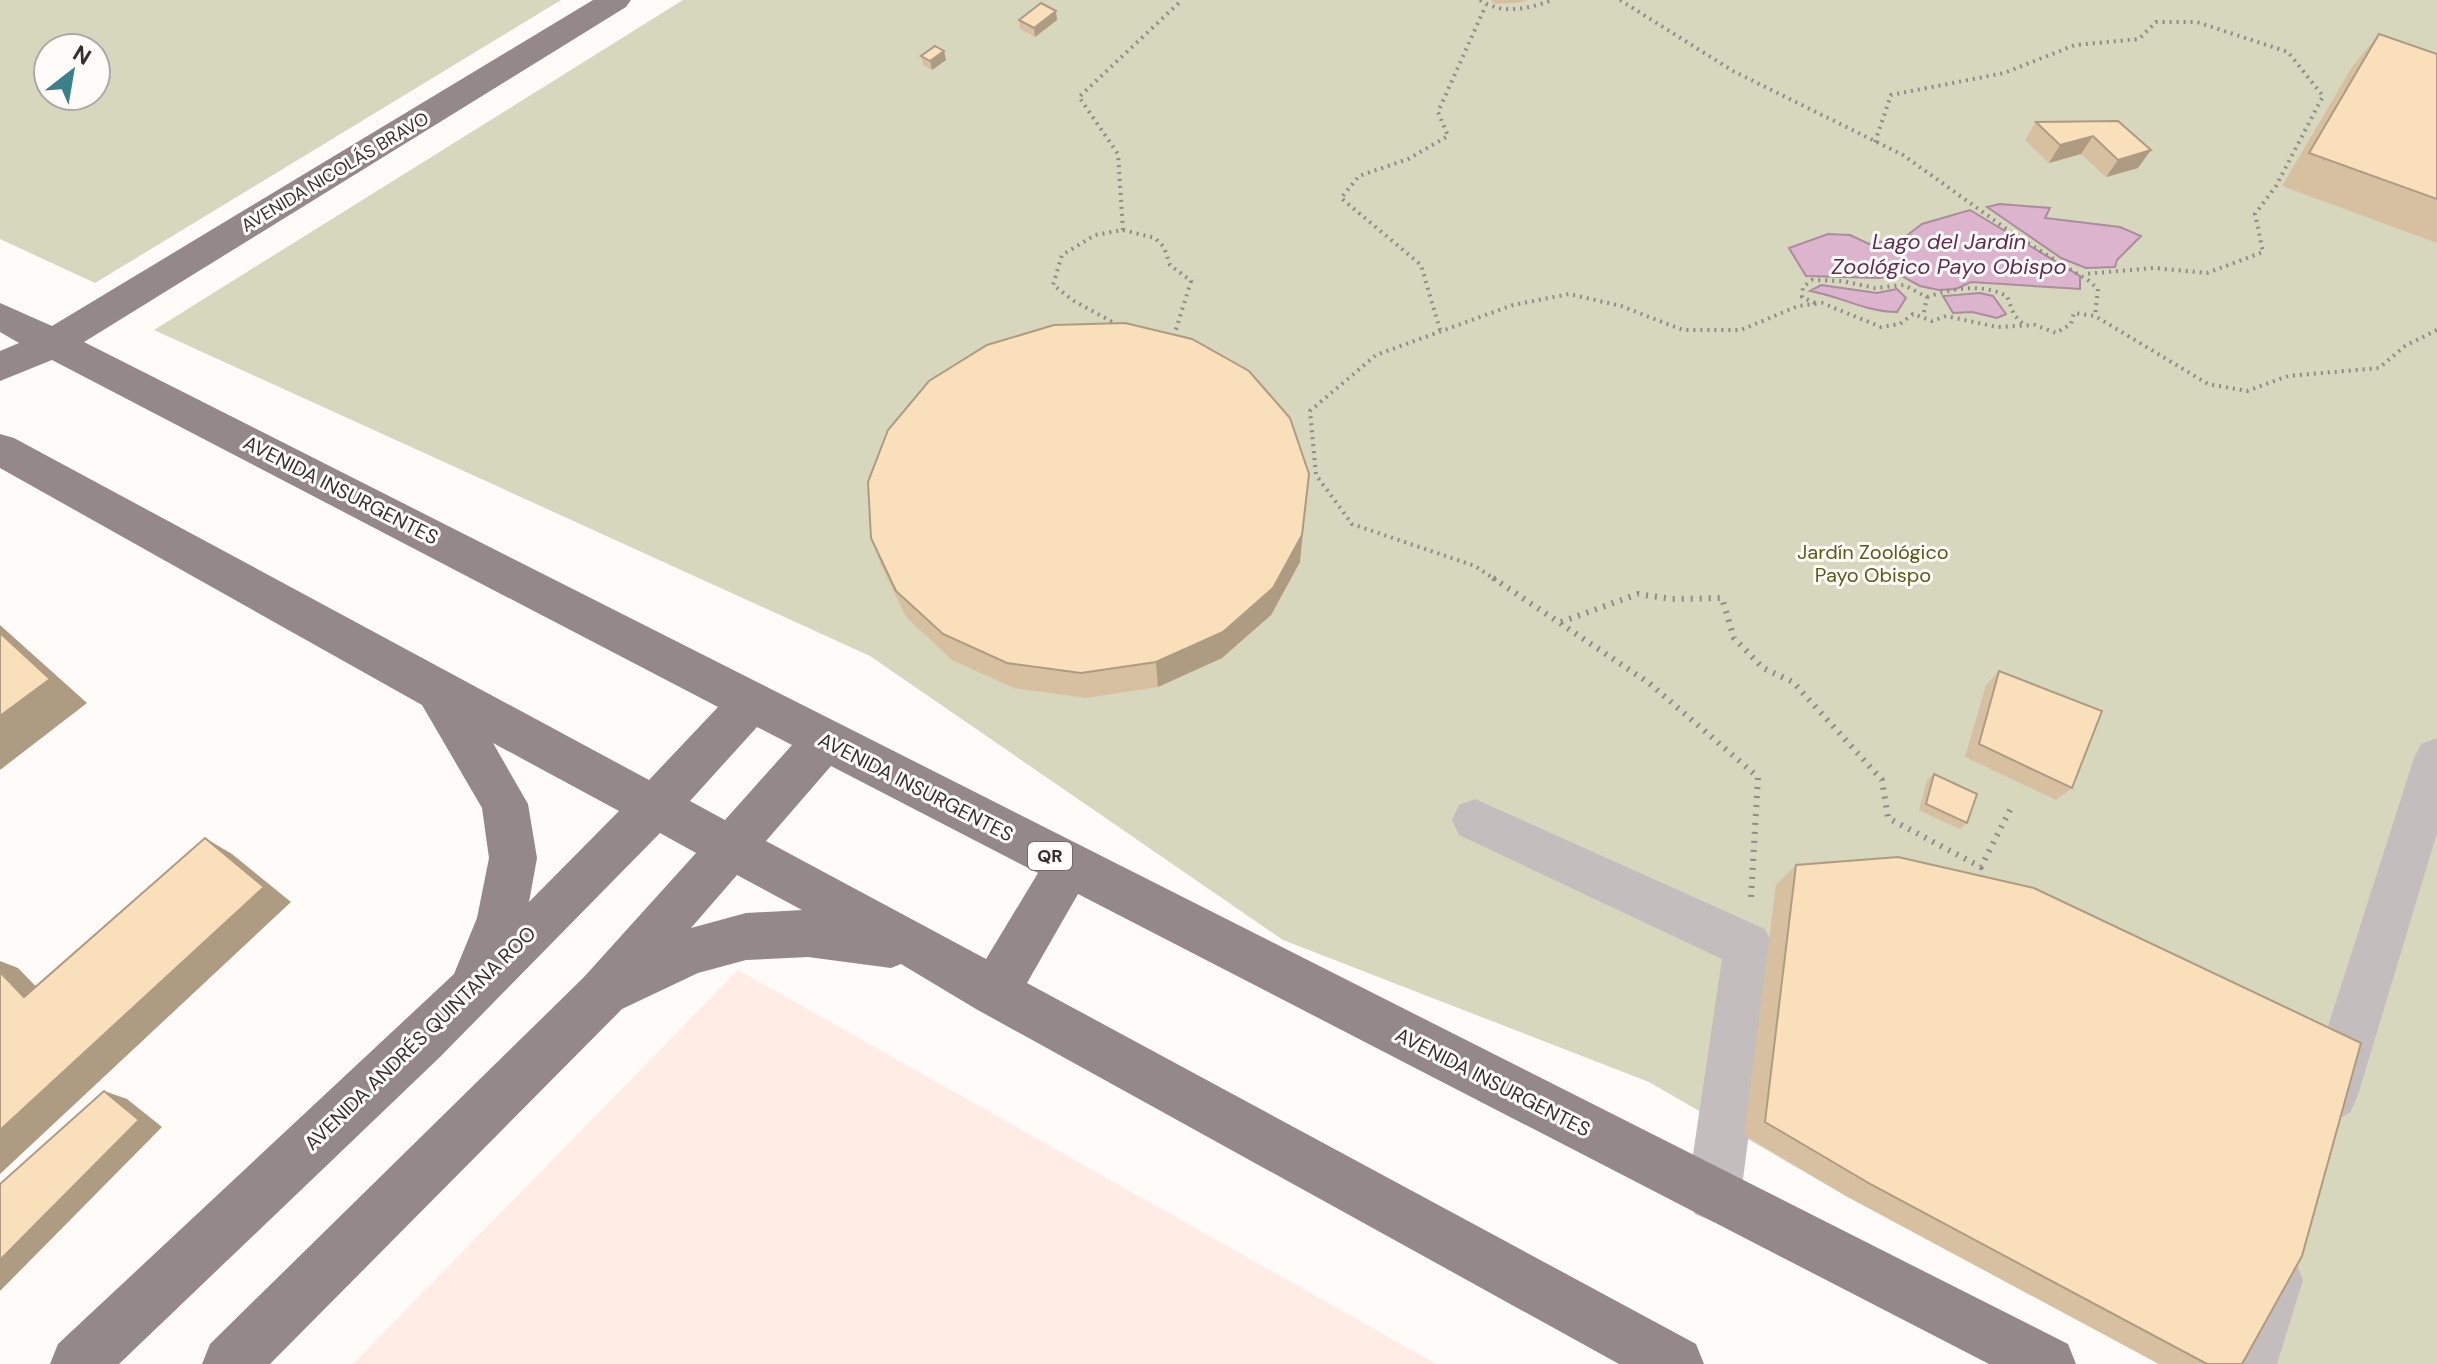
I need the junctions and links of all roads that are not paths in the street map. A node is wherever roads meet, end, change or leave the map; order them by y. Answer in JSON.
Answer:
{"nodes":[{"id":1,"x":615,"y":0,"type":"edge"},
{"id":2,"x":0,"y":316,"type":"edge"},
{"id":3,"x":54,"y":343,"type":"junction"},
{"id":4,"x":0,"y":367,"type":"edge"},
{"id":5,"x":0,"y":395,"type":"edge"},
{"id":6,"x":0,"y":449,"type":"edge"},
{"id":7,"x":438,"y":691,"type":"junction"},
{"id":8,"x":752,"y":701,"type":"junction"},
{"id":9,"x":825,"y":740,"type":"junction"},
{"id":10,"x":2437,"y":758,"type":"edge"},
{"id":11,"x":657,"y":808,"type":"junction"},
{"id":12,"x":1475,"y":820,"type":"dead end"},
{"id":13,"x":733,"y":847,"type":"junction"},
{"id":14,"x":1069,"y":865,"type":"junction"},
{"id":15,"x":920,"y":948,"type":"junction"},
{"id":16,"x":994,"y":992,"type":"junction"},
{"id":17,"x":467,"y":994,"type":"junction"},
{"id":18,"x":602,"y":994,"type":"junction"},
{"id":19,"x":2319,"y":1137,"type":"edge"},
{"id":20,"x":1714,"y":1195,"type":"junction"},
{"id":21,"x":2287,"y":1243,"type":"edge"},
{"id":22,"x":78,"y":1364,"type":"edge"},
{"id":23,"x":230,"y":1364,"type":"edge"},
{"id":24,"x":1676,"y":1364,"type":"edge"},
{"id":25,"x":2048,"y":1364,"type":"edge"},
{"id":26,"x":2249,"y":1364,"type":"edge"}],
"edges":[{"from":1,"to":3,"type":"main road","name":"AVENIDA NICOLÁS BRAVO"},
{"from":2,"to":3,"type":"main road","name":"AVENIDA INSURGENTES","number":"QR"},
{"from":3,"to":4,"type":"main road","name":"AVENIDA NICOLÁS BRAVO"},
{"from":3,"to":5,"type":"main road","name":"AVENIDA NICOLÁS BRAVO"},
{"from":3,"to":8,"type":"main road","name":"AVENIDA INSURGENTES","number":"QR"},
{"from":6,"to":7,"type":"main road"},
{"from":7,"to":11,"type":"main road"},
{"from":7,"to":17,"type":"main road"},
{"from":8,"to":9,"type":"main road","name":"AVENIDA INSURGENTES","number":"QR"},
{"from":8,"to":11,"type":"main road","name":"AVENIDA ANDRÉS QUINTANA ROO"},
{"from":9,"to":13,"type":"main road"},
{"from":9,"to":14,"type":"main road","name":"AVENIDA INSURGENTES","number":"QR"},
{"from":10,"to":19,"type":"street"},
{"from":11,"to":13,"type":"main road"},
{"from":11,"to":17,"type":"main road","name":"AVENIDA ANDRÉS QUINTANA ROO"},
{"from":12,"to":20,"type":"street"},
{"from":13,"to":15,"type":"main road"},
{"from":13,"to":18,"type":"main road"},
{"from":14,"to":16,"type":"main road"},
{"from":14,"to":20,"type":"main road","name":"AVENIDA INSURGENTES","number":"QR"},
{"from":15,"to":16,"type":"main road"},
{"from":15,"to":18,"type":"main road"},
{"from":16,"to":24,"type":"main road"},
{"from":17,"to":22,"type":"main road","name":"AVENIDA ANDRÉS QUINTANA ROO"},
{"from":18,"to":23,"type":"main road"},
{"from":20,"to":25,"type":"main road","name":"AVENIDA INSURGENTES","number":"QR"},
{"from":21,"to":26,"type":"street"}]}
